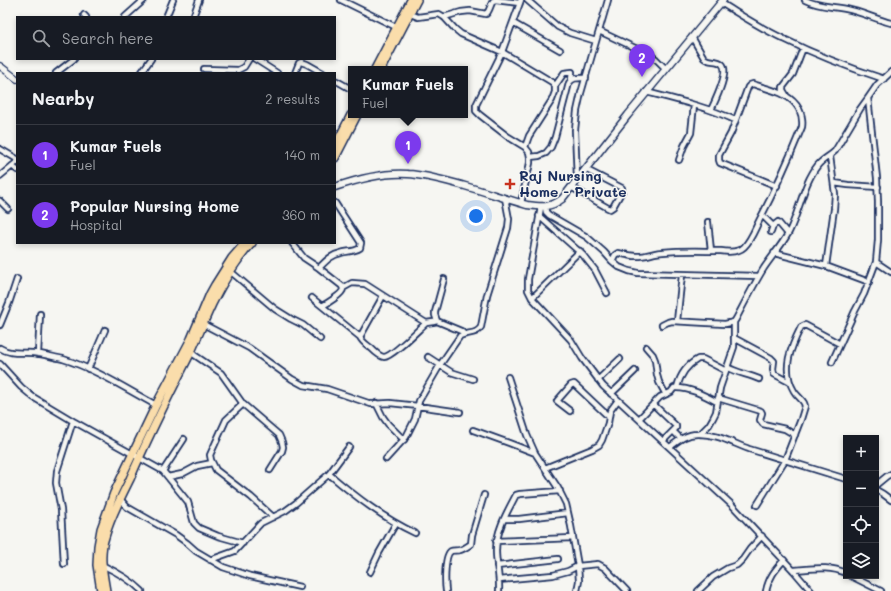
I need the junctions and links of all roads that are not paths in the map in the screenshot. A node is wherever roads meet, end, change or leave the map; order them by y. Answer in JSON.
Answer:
{"nodes":[{"id":1,"x":144,"y":0,"type":"edge"},
{"id":2,"x":173,"y":0,"type":"edge"},
{"id":3,"x":199,"y":0,"type":"edge"},
{"id":4,"x":341,"y":0,"type":"edge"},
{"id":5,"x":411,"y":0,"type":"edge"},
{"id":6,"x":417,"y":0,"type":"edge"},
{"id":7,"x":527,"y":0,"type":"edge"},
{"id":8,"x":608,"y":0,"type":"edge"},
{"id":9,"x":806,"y":0,"type":"edge"},
{"id":10,"x":722,"y":1,"type":"edge"},
{"id":11,"x":520,"y":2,"type":"edge"},
{"id":12,"x":407,"y":12,"type":"junction"},
{"id":13,"x":126,"y":16,"type":"edge"},
{"id":14,"x":166,"y":16,"type":"edge"},
{"id":15,"x":193,"y":16,"type":"edge"},
{"id":16,"x":444,"y":17,"type":"junction"},
{"id":17,"x":513,"y":23,"type":"junction"},
{"id":18,"x":891,"y":23,"type":"edge"},
{"id":19,"x":396,"y":27,"type":"junction"},
{"id":20,"x":599,"y":31,"type":"junction"},
{"id":21,"x":692,"y":37,"type":"junction"},
{"id":22,"x":596,"y":41,"type":"junction"},
{"id":23,"x":803,"y":48,"type":"junction"},
{"id":24,"x":560,"y":50,"type":"dead end"},
{"id":25,"x":502,"y":52,"type":"junction"},
{"id":26,"x":73,"y":60,"type":"edge"},
{"id":27,"x":149,"y":60,"type":"edge"},
{"id":28,"x":248,"y":60,"type":"edge"},
{"id":29,"x":257,"y":60,"type":"edge"},
{"id":30,"x":0,"y":66,"type":"edge"},
{"id":31,"x":376,"y":66,"type":"edge"},
{"id":32,"x":382,"y":66,"type":"edge"},
{"id":33,"x":204,"y":69,"type":"dead end"},
{"id":34,"x":666,"y":69,"type":"junction"},
{"id":35,"x":230,"y":71,"type":"edge"},
{"id":36,"x":57,"y":72,"type":"edge"},
{"id":37,"x":142,"y":72,"type":"edge"},
{"id":38,"x":275,"y":72,"type":"edge"},
{"id":39,"x":295,"y":72,"type":"edge"},
{"id":40,"x":321,"y":72,"type":"edge"},
{"id":41,"x":891,"y":72,"type":"edge"},
{"id":42,"x":16,"y":77,"type":"edge"},
{"id":43,"x":586,"y":78,"type":"junction"},
{"id":44,"x":884,"y":79,"type":"junction"},
{"id":45,"x":571,"y":80,"type":"junction"},
{"id":46,"x":336,"y":81,"type":"edge"},
{"id":47,"x":555,"y":86,"type":"junction"},
{"id":48,"x":348,"y":87,"type":"edge"},
{"id":49,"x":646,"y":92,"type":"junction"},
{"id":50,"x":786,"y":95,"type":"junction"},
{"id":51,"x":868,"y":98,"type":"junction"},
{"id":52,"x":694,"y":105,"type":"junction"},
{"id":53,"x":711,"y":110,"type":"junction"},
{"id":54,"x":349,"y":118,"type":"edge"},
{"id":55,"x":355,"y":118,"type":"edge"},
{"id":56,"x":736,"y":120,"type":"junction"},
{"id":57,"x":336,"y":144,"type":"edge"},
{"id":58,"x":525,"y":146,"type":"junction"},
{"id":59,"x":0,"y":149,"type":"edge"},
{"id":60,"x":336,"y":156,"type":"edge"},
{"id":61,"x":830,"y":156,"type":"junction"},
{"id":62,"x":530,"y":157,"type":"junction"},
{"id":63,"x":16,"y":160,"type":"edge"},
{"id":64,"x":679,"y":160,"type":"dead end"},
{"id":65,"x":16,"y":162,"type":"edge"},
{"id":66,"x":12,"y":166,"type":"junction"},
{"id":67,"x":16,"y":169,"type":"edge"},
{"id":68,"x":585,"y":169,"type":"junction"},
{"id":69,"x":0,"y":176,"type":"edge"},
{"id":70,"x":577,"y":178,"type":"junction"},
{"id":71,"x":834,"y":183,"type":"junction"},
{"id":72,"x":571,"y":186,"type":"junction"},
{"id":73,"x":777,"y":186,"type":"junction"},
{"id":74,"x":336,"y":187,"type":"edge"},
{"id":75,"x":878,"y":187,"type":"junction"},
{"id":76,"x":505,"y":198,"type":"junction"},
{"id":77,"x":0,"y":201,"type":"edge"},
{"id":78,"x":521,"y":203,"type":"junction"},
{"id":79,"x":336,"y":205,"type":"edge"},
{"id":80,"x":543,"y":207,"type":"junction"},
{"id":81,"x":8,"y":209,"type":"dead end"},
{"id":82,"x":762,"y":215,"type":"junction"},
{"id":83,"x":539,"y":216,"type":"junction"},
{"id":84,"x":708,"y":222,"type":"dead end"},
{"id":85,"x":773,"y":226,"type":"junction"},
{"id":86,"x":771,"y":232,"type":"dead end"},
{"id":87,"x":788,"y":234,"type":"junction"},
{"id":88,"x":244,"y":244,"type":"edge"},
{"id":89,"x":251,"y":244,"type":"edge"},
{"id":90,"x":293,"y":244,"type":"edge"},
{"id":91,"x":580,"y":251,"type":"junction"},
{"id":92,"x":711,"y":251,"type":"junction"},
{"id":93,"x":774,"y":253,"type":"junction"},
{"id":94,"x":612,"y":261,"type":"junction"},
{"id":95,"x":876,"y":262,"type":"junction"},
{"id":96,"x":826,"y":266,"type":"junction"},
{"id":97,"x":320,"y":268,"type":"junction"},
{"id":98,"x":230,"y":271,"type":"junction"},
{"id":99,"x":891,"y":272,"type":"edge"},
{"id":100,"x":682,"y":275,"type":"junction"},
{"id":101,"x":759,"y":276,"type":"junction"},
{"id":102,"x":17,"y":279,"type":"dead end"},
{"id":103,"x":444,"y":279,"type":"dead end"},
{"id":104,"x":869,"y":282,"type":"junction"},
{"id":105,"x":343,"y":288,"type":"junction"},
{"id":106,"x":607,"y":292,"type":"dead end"},
{"id":107,"x":383,"y":296,"type":"junction"},
{"id":108,"x":312,"y":298,"type":"dead end"},
{"id":109,"x":532,"y":298,"type":"junction"},
{"id":110,"x":322,"y":306,"type":"junction"},
{"id":111,"x":40,"y":314,"type":"dead end"},
{"id":112,"x":437,"y":321,"type":"junction"},
{"id":113,"x":677,"y":321,"type":"junction"},
{"id":114,"x":734,"y":322,"type":"junction"},
{"id":115,"x":426,"y":323,"type":"junction"},
{"id":116,"x":0,"y":325,"type":"edge"},
{"id":117,"x":662,"y":325,"type":"dead end"},
{"id":118,"x":200,"y":327,"type":"junction"},
{"id":119,"x":105,"y":330,"type":"dead end"},
{"id":120,"x":464,"y":334,"type":"junction"},
{"id":121,"x":360,"y":337,"type":"junction"},
{"id":122,"x":734,"y":338,"type":"junction"},
{"id":123,"x":320,"y":339,"type":"dead end"},
{"id":124,"x":193,"y":340,"type":"junction"},
{"id":125,"x":840,"y":344,"type":"junction"},
{"id":126,"x":646,"y":347,"type":"dead end"},
{"id":127,"x":0,"y":348,"type":"edge"},
{"id":128,"x":190,"y":352,"type":"junction"},
{"id":129,"x":38,"y":354,"type":"junction"},
{"id":130,"x":428,"y":357,"type":"dead end"},
{"id":131,"x":620,"y":359,"type":"dead end"},
{"id":132,"x":832,"y":362,"type":"dead end"},
{"id":133,"x":0,"y":364,"type":"edge"},
{"id":134,"x":440,"y":366,"type":"junction"},
{"id":135,"x":88,"y":369,"type":"junction"},
{"id":136,"x":726,"y":369,"type":"junction"},
{"id":137,"x":635,"y":370,"type":"dead end"},
{"id":138,"x":508,"y":377,"type":"dead end"},
{"id":139,"x":473,"y":379,"type":"dead end"},
{"id":140,"x":759,"y":379,"type":"dead end"},
{"id":141,"x":598,"y":380,"type":"junction"},
{"id":142,"x":789,"y":382,"type":"junction"},
{"id":143,"x":677,"y":388,"type":"junction"},
{"id":144,"x":611,"y":394,"type":"junction"},
{"id":145,"x":665,"y":394,"type":"junction"},
{"id":146,"x":618,"y":400,"type":"junction"},
{"id":147,"x":717,"y":400,"type":"junction"},
{"id":148,"x":376,"y":403,"type":"junction"},
{"id":149,"x":243,"y":404,"type":"junction"},
{"id":150,"x":653,"y":404,"type":"junction"},
{"id":151,"x":156,"y":405,"type":"junction"},
{"id":152,"x":418,"y":406,"type":"junction"},
{"id":153,"x":570,"y":411,"type":"dead end"},
{"id":154,"x":460,"y":412,"type":"dead end"},
{"id":155,"x":609,"y":417,"type":"junction"},
{"id":156,"x":639,"y":419,"type":"junction"},
{"id":157,"x":72,"y":421,"type":"junction"},
{"id":158,"x":473,"y":430,"type":"dead end"},
{"id":159,"x":673,"y":431,"type":"junction"},
{"id":160,"x":700,"y":434,"type":"junction"},
{"id":161,"x":795,"y":435,"type":"junction"},
{"id":162,"x":184,"y":439,"type":"dead end"},
{"id":163,"x":681,"y":439,"type":"junction"},
{"id":164,"x":404,"y":440,"type":"junction"},
{"id":165,"x":663,"y":441,"type":"junction"},
{"id":166,"x":349,"y":447,"type":"dead end"},
{"id":167,"x":670,"y":447,"type":"junction"},
{"id":168,"x":534,"y":453,"type":"junction"},
{"id":169,"x":136,"y":456,"type":"junction"},
{"id":170,"x":386,"y":459,"type":"dead end"},
{"id":171,"x":785,"y":460,"type":"junction"},
{"id":172,"x":212,"y":463,"type":"junction"},
{"id":173,"x":545,"y":468,"type":"junction"},
{"id":174,"x":270,"y":470,"type":"dead end"},
{"id":175,"x":163,"y":471,"type":"junction"},
{"id":176,"x":329,"y":474,"type":"junction"},
{"id":177,"x":891,"y":474,"type":"edge"},
{"id":178,"x":168,"y":476,"type":"junction"},
{"id":179,"x":843,"y":478,"type":"edge"},
{"id":180,"x":879,"y":483,"type":"edge"},
{"id":181,"x":560,"y":491,"type":"junction"},
{"id":182,"x":879,"y":492,"type":"edge"},
{"id":183,"x":484,"y":496,"type":"dead end"},
{"id":184,"x":120,"y":499,"type":"junction"},
{"id":185,"x":891,"y":500,"type":"edge"},
{"id":186,"x":757,"y":505,"type":"dead end"},
{"id":187,"x":568,"y":513,"type":"junction"},
{"id":188,"x":273,"y":517,"type":"junction"},
{"id":189,"x":504,"y":519,"type":"junction"},
{"id":190,"x":396,"y":523,"type":"junction"},
{"id":191,"x":415,"y":533,"type":"dead end"},
{"id":192,"x":762,"y":536,"type":"junction"},
{"id":193,"x":573,"y":538,"type":"junction"},
{"id":194,"x":496,"y":541,"type":"junction"},
{"id":195,"x":243,"y":543,"type":"junction"},
{"id":196,"x":558,"y":559,"type":"dead end"},
{"id":197,"x":210,"y":560,"type":"junction"},
{"id":198,"x":784,"y":560,"type":"junction"},
{"id":199,"x":64,"y":564,"type":"dead end"},
{"id":200,"x":102,"y":565,"type":"junction"},
{"id":201,"x":497,"y":566,"type":"junction"},
{"id":202,"x":578,"y":566,"type":"junction"},
{"id":203,"x":793,"y":570,"type":"junction"},
{"id":204,"x":370,"y":572,"type":"dead end"},
{"id":205,"x":843,"y":572,"type":"edge"},
{"id":206,"x":857,"y":579,"type":"edge"},
{"id":207,"x":499,"y":580,"type":"junction"},
{"id":208,"x":300,"y":587,"type":"dead end"},
{"id":209,"x":101,"y":591,"type":"edge"},
{"id":210,"x":106,"y":591,"type":"edge"},
{"id":211,"x":142,"y":591,"type":"edge"},
{"id":212,"x":446,"y":591,"type":"edge"},
{"id":213,"x":499,"y":591,"type":"edge"},
{"id":214,"x":577,"y":591,"type":"edge"},
{"id":215,"x":627,"y":591,"type":"edge"},
{"id":216,"x":698,"y":591,"type":"edge"},
{"id":217,"x":766,"y":591,"type":"edge"},
{"id":218,"x":811,"y":591,"type":"edge"},
{"id":219,"x":881,"y":591,"type":"edge"}],
"edges":[{"from":1,"to":13,"type":"street"},
{"from":2,"to":14,"type":"street"},
{"from":3,"to":15,"type":"street"},
{"from":4,"to":19,"type":"street"},
{"from":5,"to":12,"type":"highway"},
{"from":6,"to":12,"type":"highway"},
{"from":7,"to":22,"type":"street"},
{"from":8,"to":20,"type":"street"},
{"from":9,"to":18,"type":"street"},
{"from":10,"to":21,"type":"main road"},
{"from":10,"to":23,"type":"street"},
{"from":11,"to":16,"type":"street"},
{"from":11,"to":17,"type":"street"},
{"from":12,"to":16,"type":"street"},
{"from":12,"to":19,"type":"highway"},
{"from":12,"to":32,"type":"highway"},
{"from":16,"to":25,"type":"street"},
{"from":17,"to":24,"type":"street"},
{"from":17,"to":25,"type":"street"},
{"from":19,"to":31,"type":"highway"},
{"from":20,"to":22,"type":"street"},
{"from":20,"to":34,"type":"street"},
{"from":21,"to":34,"type":"main road"},
{"from":21,"to":53,"type":"street"},
{"from":22,"to":43,"type":"street"},
{"from":23,"to":44,"type":"street"},
{"from":23,"to":50,"type":"street"},
{"from":25,"to":47,"type":"street"},
{"from":25,"to":58,"type":"street"},
{"from":26,"to":36,"type":"street"},
{"from":27,"to":37,"type":"street"},
{"from":28,"to":35,"type":"street"},
{"from":29,"to":38,"type":"street"},
{"from":30,"to":42,"type":"street"},
{"from":33,"to":35,"type":"street"},
{"from":34,"to":49,"type":"main road"},
{"from":39,"to":40,"type":"street"},
{"from":41,"to":44,"type":"street"},
{"from":43,"to":45,"type":"street"},
{"from":43,"to":70,"type":"street"},
{"from":44,"to":51,"type":"street"},
{"from":45,"to":47,"type":"street"},
{"from":45,"to":62,"type":"street"},
{"from":46,"to":48,"type":"street"},
{"from":47,"to":58,"type":"street"},
{"from":49,"to":52,"type":"street"},
{"from":49,"to":68,"type":"main road"},
{"from":50,"to":56,"type":"street"},
{"from":50,"to":73,"type":"street"},
{"from":51,"to":61,"type":"street"},
{"from":51,"to":75,"type":"street"},
{"from":52,"to":53,"type":"street"},
{"from":52,"to":64,"type":"street"},
{"from":53,"to":56,"type":"street"},
{"from":54,"to":57,"type":"highway"},
{"from":55,"to":60,"type":"highway"},
{"from":56,"to":73,"type":"street"},
{"from":58,"to":62,"type":"street"},
{"from":59,"to":63,"type":"street"},
{"from":61,"to":71,"type":"street"},
{"from":61,"to":87,"type":"street"},
{"from":62,"to":78,"type":"street"},
{"from":65,"to":66,"type":"street"},
{"from":66,"to":67,"type":"street"},
{"from":66,"to":69,"type":"street"},
{"from":68,"to":70,"type":"main road"},
{"from":68,"to":72,"type":"street"},
{"from":70,"to":72,"type":"main road"},
{"from":71,"to":75,"type":"street"},
{"from":71,"to":96,"type":"street"},
{"from":72,"to":80,"type":"main road"},
{"from":73,"to":82,"type":"street"},
{"from":74,"to":76,"type":"main road"},
{"from":75,"to":95,"type":"street"},
{"from":76,"to":78,"type":"main road"},
{"from":76,"to":120,"type":"street"},
{"from":77,"to":81,"type":"street"},
{"from":78,"to":80,"type":"main road"},
{"from":79,"to":97,"type":"street"},
{"from":80,"to":83,"type":"street"},
{"from":80,"to":94,"type":"street"},
{"from":82,"to":85,"type":"street"},
{"from":82,"to":92,"type":"street"},
{"from":83,"to":91,"type":"street"},
{"from":83,"to":109,"type":"street"},
{"from":84,"to":92,"type":"street"},
{"from":85,"to":86,"type":"street"},
{"from":85,"to":87,"type":"street"},
{"from":87,"to":93,"type":"street"},
{"from":88,"to":118,"type":"highway"},
{"from":89,"to":98,"type":"highway"},
{"from":90,"to":97,"type":"street"},
{"from":91,"to":106,"type":"street"},
{"from":91,"to":109,"type":"street"},
{"from":92,"to":94,"type":"street"},
{"from":93,"to":96,"type":"street"},
{"from":93,"to":101,"type":"street"},
{"from":94,"to":100,"type":"street"},
{"from":95,"to":99,"type":"street"},
{"from":95,"to":104,"type":"street"},
{"from":96,"to":104,"type":"street"},
{"from":97,"to":105,"type":"street"},
{"from":98,"to":118,"type":"highway"},
{"from":98,"to":123,"type":"street"},
{"from":100,"to":101,"type":"street"},
{"from":100,"to":113,"type":"street"},
{"from":101,"to":114,"type":"street"},
{"from":102,"to":116,"type":"street"},
{"from":103,"to":112,"type":"street"},
{"from":104,"to":125,"type":"street"},
{"from":105,"to":107,"type":"street"},
{"from":105,"to":110,"type":"street"},
{"from":107,"to":115,"type":"street"},
{"from":107,"to":121,"type":"street"},
{"from":108,"to":110,"type":"street"},
{"from":109,"to":141,"type":"street"},
{"from":110,"to":121,"type":"street"},
{"from":111,"to":129,"type":"street"},
{"from":112,"to":115,"type":"street"},
{"from":112,"to":120,"type":"street"},
{"from":113,"to":114,"type":"street"},
{"from":113,"to":117,"type":"street"},
{"from":114,"to":122,"type":"street"},
{"from":115,"to":121,"type":"street"},
{"from":118,"to":124,"type":"highway"},
{"from":118,"to":148,"type":"street"},
{"from":119,"to":135,"type":"street"},
{"from":120,"to":134,"type":"street"},
{"from":122,"to":136,"type":"street"},
{"from":122,"to":142,"type":"street"},
{"from":124,"to":128,"type":"highway"},
{"from":124,"to":151,"type":"highway"},
{"from":125,"to":132,"type":"street"},
{"from":125,"to":142,"type":"street"},
{"from":126,"to":145,"type":"street"},
{"from":127,"to":129,"type":"street"},
{"from":128,"to":149,"type":"street"},
{"from":128,"to":169,"type":"highway"},
{"from":129,"to":135,"type":"street"},
{"from":130,"to":134,"type":"street"},
{"from":131,"to":141,"type":"street"},
{"from":133,"to":157,"type":"street"},
{"from":134,"to":139,"type":"street"},
{"from":134,"to":152,"type":"street"},
{"from":135,"to":151,"type":"street"},
{"from":136,"to":140,"type":"street"},
{"from":136,"to":143,"type":"street"},
{"from":136,"to":147,"type":"street"},
{"from":137,"to":144,"type":"street"},
{"from":138,"to":168,"type":"street"},
{"from":141,"to":144,"type":"street"},
{"from":142,"to":161,"type":"street"},
{"from":143,"to":145,"type":"street"},
{"from":143,"to":147,"type":"street"},
{"from":144,"to":146,"type":"street"},
{"from":145,"to":150,"type":"street"},
{"from":146,"to":155,"type":"street"},
{"from":146,"to":156,"type":"street"},
{"from":147,"to":160,"type":"street"},
{"from":147,"to":161,"type":"street"},
{"from":148,"to":152,"type":"street"},
{"from":148,"to":164,"type":"street"},
{"from":149,"to":172,"type":"street"},
{"from":149,"to":174,"type":"street"},
{"from":150,"to":156,"type":"street"},
{"from":150,"to":159,"type":"street"},
{"from":151,"to":169,"type":"highway"},
{"from":152,"to":154,"type":"street"},
{"from":152,"to":164,"type":"street"},
{"from":153,"to":155,"type":"street"},
{"from":155,"to":173,"type":"street"},
{"from":156,"to":165,"type":"street"},
{"from":157,"to":169,"type":"street"},
{"from":157,"to":199,"type":"street"},
{"from":158,"to":168,"type":"street"},
{"from":159,"to":163,"type":"street"},
{"from":159,"to":165,"type":"street"},
{"from":160,"to":163,"type":"street"},
{"from":160,"to":171,"type":"street"},
{"from":161,"to":171,"type":"street"},
{"from":162,"to":175,"type":"street"},
{"from":163,"to":167,"type":"street"},
{"from":164,"to":170,"type":"street"},
{"from":165,"to":167,"type":"street"},
{"from":166,"to":176,"type":"street"},
{"from":167,"to":192,"type":"street"},
{"from":168,"to":173,"type":"street"},
{"from":169,"to":175,"type":"street"},
{"from":169,"to":184,"type":"highway"},
{"from":169,"to":209,"type":"highway"},
{"from":171,"to":179,"type":"street"},
{"from":171,"to":186,"type":"street"},
{"from":172,"to":178,"type":"street"},
{"from":172,"to":188,"type":"street"},
{"from":173,"to":181,"type":"street"},
{"from":175,"to":178,"type":"street"},
{"from":176,"to":188,"type":"street"},
{"from":176,"to":190,"type":"street"},
{"from":177,"to":180,"type":"street"},
{"from":178,"to":195,"type":"street"},
{"from":181,"to":187,"type":"street"},
{"from":181,"to":189,"type":"street"},
{"from":182,"to":185,"type":"street"},
{"from":183,"to":212,"type":"street"},
{"from":184,"to":197,"type":"street"},
{"from":184,"to":200,"type":"highway"},
{"from":187,"to":189,"type":"street"},
{"from":187,"to":193,"type":"street"},
{"from":188,"to":195,"type":"street"},
{"from":189,"to":194,"type":"street"},
{"from":190,"to":191,"type":"street"},
{"from":190,"to":204,"type":"street"},
{"from":192,"to":198,"type":"street"},
{"from":192,"to":216,"type":"street"},
{"from":193,"to":194,"type":"street"},
{"from":193,"to":202,"type":"street"},
{"from":194,"to":201,"type":"street"},
{"from":195,"to":197,"type":"street"},
{"from":196,"to":201,"type":"street"},
{"from":197,"to":208,"type":"street"},
{"from":198,"to":203,"type":"street"},
{"from":198,"to":217,"type":"street"},
{"from":200,"to":210,"type":"highway"},
{"from":200,"to":211,"type":"street"},
{"from":201,"to":207,"type":"street"},
{"from":202,"to":207,"type":"street"},
{"from":202,"to":214,"type":"street"},
{"from":202,"to":215,"type":"street"},
{"from":203,"to":205,"type":"street"},
{"from":203,"to":218,"type":"street"},
{"from":206,"to":219,"type":"street"},
{"from":207,"to":213,"type":"street"}]}
